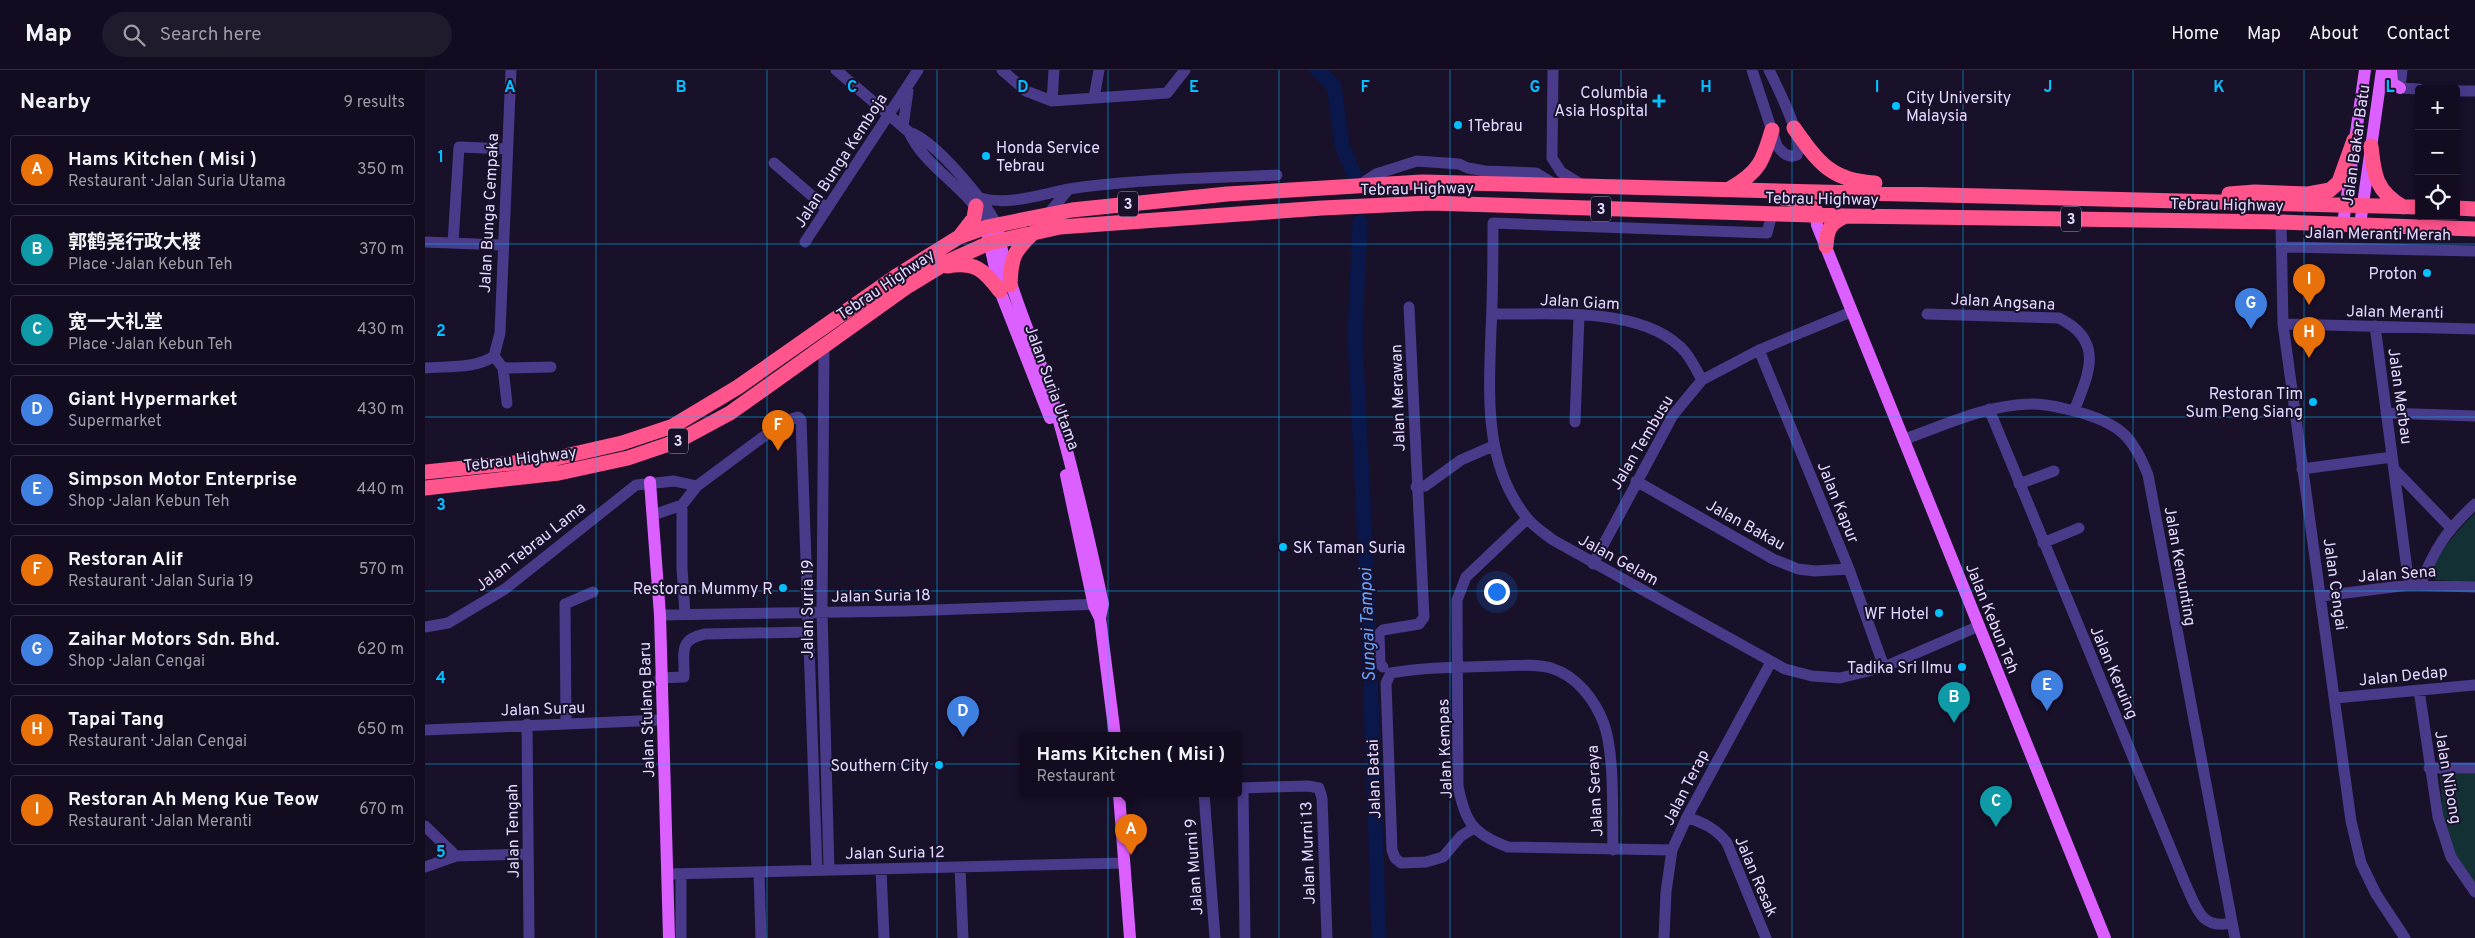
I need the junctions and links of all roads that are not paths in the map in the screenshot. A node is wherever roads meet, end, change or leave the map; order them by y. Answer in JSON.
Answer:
{"nodes":[{"id":1,"x":511,"y":70,"type":"edge"},
{"id":2,"x":836,"y":70,"type":"edge"},
{"id":3,"x":918,"y":70,"type":"edge"},
{"id":4,"x":1002,"y":70,"type":"edge"},
{"id":5,"x":1054,"y":70,"type":"edge"},
{"id":6,"x":1099,"y":70,"type":"edge"},
{"id":7,"x":1185,"y":70,"type":"edge"},
{"id":8,"x":1553,"y":70,"type":"edge"},
{"id":9,"x":1751,"y":70,"type":"edge"},
{"id":10,"x":1769,"y":70,"type":"edge"},
{"id":11,"x":2365,"y":70,"type":"edge"},
{"id":12,"x":2382,"y":70,"type":"edge"},
{"id":13,"x":2391,"y":70,"type":"edge"},
{"id":14,"x":2402,"y":70,"type":"edge"},
{"id":15,"x":908,"y":87,"type":"junction"},
{"id":16,"x":2400,"y":88,"type":"junction"},
{"id":17,"x":2415,"y":89,"type":"edge"},
{"id":18,"x":2460,"y":91,"type":"edge"},
{"id":19,"x":2475,"y":91,"type":"edge"},
{"id":20,"x":1094,"y":98,"type":"junction"},
{"id":21,"x":1052,"y":101,"type":"junction"},
{"id":22,"x":889,"y":114,"type":"junction"},
{"id":23,"x":1794,"y":128,"type":"junction"},
{"id":24,"x":906,"y":129,"type":"junction"},
{"id":25,"x":1772,"y":130,"type":"junction"},
{"id":26,"x":2354,"y":140,"type":"junction"},
{"id":27,"x":2371,"y":146,"type":"junction"},
{"id":28,"x":507,"y":149,"type":"junction"},
{"id":29,"x":1553,"y":158,"type":"junction"},
{"id":30,"x":774,"y":163,"type":"dead end"},
{"id":31,"x":1536,"y":173,"type":"junction"},
{"id":32,"x":1277,"y":175,"type":"dead end"},
{"id":33,"x":1226,"y":177,"type":"junction"},
{"id":34,"x":1149,"y":180,"type":"junction"},
{"id":35,"x":1554,"y":184,"type":"junction"},
{"id":36,"x":1583,"y":185,"type":"junction"},
{"id":37,"x":1358,"y":186,"type":"junction"},
{"id":38,"x":1665,"y":187,"type":"junction"},
{"id":39,"x":1069,"y":188,"type":"junction"},
{"id":40,"x":1729,"y":189,"type":"junction"},
{"id":41,"x":1840,"y":191,"type":"junction"},
{"id":42,"x":1227,"y":194,"type":"junction"},
{"id":43,"x":2002,"y":197,"type":"junction"},
{"id":44,"x":978,"y":202,"type":"junction"},
{"id":45,"x":1149,"y":202,"type":"junction"},
{"id":46,"x":2183,"y":202,"type":"junction"},
{"id":47,"x":2345,"y":206,"type":"junction"},
{"id":48,"x":2362,"y":206,"type":"junction"},
{"id":49,"x":2403,"y":207,"type":"junction"},
{"id":50,"x":2415,"y":207,"type":"edge"},
{"id":51,"x":826,"y":208,"type":"junction"},
{"id":52,"x":2460,"y":208,"type":"edge"},
{"id":53,"x":2475,"y":209,"type":"edge"},
{"id":54,"x":1048,"y":214,"type":"junction"},
{"id":55,"x":1779,"y":214,"type":"junction"},
{"id":56,"x":1812,"y":216,"type":"junction"},
{"id":57,"x":1846,"y":216,"type":"junction"},
{"id":58,"x":2281,"y":222,"type":"junction"},
{"id":59,"x":2343,"y":224,"type":"junction"},
{"id":60,"x":2360,"y":225,"type":"junction"},
{"id":61,"x":992,"y":226,"type":"junction"},
{"id":62,"x":2470,"y":229,"type":"edge"},
{"id":63,"x":1033,"y":233,"type":"junction"},
{"id":64,"x":959,"y":237,"type":"junction"},
{"id":65,"x":425,"y":242,"type":"edge"},
{"id":66,"x":805,"y":242,"type":"dead end"},
{"id":67,"x":994,"y":242,"type":"junction"},
{"id":68,"x":453,"y":243,"type":"junction"},
{"id":69,"x":502,"y":245,"type":"junction"},
{"id":70,"x":1826,"y":246,"type":"junction"},
{"id":71,"x":2281,"y":247,"type":"junction"},
{"id":72,"x":2470,"y":251,"type":"edge"},
{"id":73,"x":941,"y":267,"type":"junction"},
{"id":74,"x":1005,"y":288,"type":"junction"},
{"id":75,"x":1409,"y":307,"type":"dead end"},
{"id":76,"x":1851,"y":311,"type":"junction"},
{"id":77,"x":1492,"y":314,"type":"junction"},
{"id":78,"x":1927,"y":314,"type":"dead end"},
{"id":79,"x":1579,"y":316,"type":"junction"},
{"id":80,"x":2283,"y":324,"type":"junction"},
{"id":81,"x":2375,"y":326,"type":"junction"},
{"id":82,"x":2475,"y":329,"type":"edge"},
{"id":83,"x":824,"y":347,"type":"junction"},
{"id":84,"x":1759,"y":350,"type":"junction"},
{"id":85,"x":494,"y":356,"type":"junction"},
{"id":86,"x":551,"y":367,"type":"dead end"},
{"id":87,"x":425,"y":368,"type":"edge"},
{"id":88,"x":503,"y":368,"type":"junction"},
{"id":89,"x":1702,"y":380,"type":"junction"},
{"id":90,"x":507,"y":403,"type":"dead end"},
{"id":91,"x":1989,"y":409,"type":"junction"},
{"id":92,"x":2075,"y":411,"type":"junction"},
{"id":93,"x":2387,"y":413,"type":"junction"},
{"id":94,"x":2475,"y":416,"type":"edge"},
{"id":95,"x":1575,"y":422,"type":"dead end"},
{"id":96,"x":1905,"y":439,"type":"junction"},
{"id":97,"x":1493,"y":446,"type":"junction"},
{"id":98,"x":2393,"y":463,"type":"junction"},
{"id":99,"x":2302,"y":469,"type":"junction"},
{"id":100,"x":2054,"y":471,"type":"dead end"},
{"id":101,"x":425,"y":472,"type":"edge"},
{"id":102,"x":1635,"y":481,"type":"junction"},
{"id":103,"x":650,"y":482,"type":"junction"},
{"id":104,"x":2019,"y":484,"type":"junction"},
{"id":105,"x":697,"y":486,"type":"junction"},
{"id":106,"x":1416,"y":487,"type":"junction"},
{"id":107,"x":425,"y":488,"type":"edge"},
{"id":108,"x":2475,"y":504,"type":"edge"},
{"id":109,"x":682,"y":505,"type":"junction"},
{"id":110,"x":653,"y":515,"type":"junction"},
{"id":111,"x":1527,"y":519,"type":"junction"},
{"id":112,"x":2450,"y":527,"type":"junction"},
{"id":113,"x":2079,"y":528,"type":"dead end"},
{"id":114,"x":2043,"y":543,"type":"junction"},
{"id":115,"x":1593,"y":564,"type":"junction"},
{"id":116,"x":1849,"y":569,"type":"junction"},
{"id":117,"x":2415,"y":585,"type":"junction"},
{"id":118,"x":2475,"y":587,"type":"edge"},
{"id":119,"x":593,"y":592,"type":"dead end"},
{"id":120,"x":2322,"y":596,"type":"junction"},
{"id":121,"x":1098,"y":605,"type":"junction"},
{"id":122,"x":808,"y":612,"type":"junction"},
{"id":123,"x":822,"y":612,"type":"junction"},
{"id":124,"x":763,"y":613,"type":"junction"},
{"id":125,"x":685,"y":614,"type":"junction"},
{"id":126,"x":660,"y":616,"type":"junction"},
{"id":127,"x":1979,"y":626,"type":"junction"},
{"id":128,"x":425,"y":627,"type":"edge"},
{"id":129,"x":763,"y":632,"type":"junction"},
{"id":130,"x":808,"y":632,"type":"junction"},
{"id":131,"x":1771,"y":662,"type":"junction"},
{"id":132,"x":1383,"y":667,"type":"dead end"},
{"id":133,"x":1458,"y":667,"type":"junction"},
{"id":134,"x":1884,"y":667,"type":"junction"},
{"id":135,"x":661,"y":678,"type":"junction"},
{"id":136,"x":2475,"y":685,"type":"edge"},
{"id":137,"x":2419,"y":690,"type":"junction"},
{"id":138,"x":2335,"y":698,"type":"junction"},
{"id":139,"x":661,"y":720,"type":"junction"},
{"id":140,"x":566,"y":723,"type":"junction"},
{"id":141,"x":527,"y":724,"type":"junction"},
{"id":142,"x":425,"y":730,"type":"edge"},
{"id":143,"x":1115,"y":732,"type":"edge"},
{"id":144,"x":2429,"y":768,"type":"junction"},
{"id":145,"x":2475,"y":768,"type":"edge"},
{"id":146,"x":1242,"y":788,"type":"edge"},
{"id":147,"x":1119,"y":797,"type":"edge"},
{"id":148,"x":1204,"y":797,"type":"edge"},
{"id":149,"x":1241,"y":797,"type":"edge"},
{"id":150,"x":1687,"y":817,"type":"junction"},
{"id":151,"x":425,"y":826,"type":"edge"},
{"id":152,"x":1474,"y":828,"type":"junction"},
{"id":153,"x":1613,"y":850,"type":"junction"},
{"id":154,"x":1672,"y":850,"type":"junction"},
{"id":155,"x":528,"y":854,"type":"junction"},
{"id":156,"x":456,"y":856,"type":"junction"},
{"id":157,"x":1124,"y":863,"type":"junction"},
{"id":158,"x":425,"y":867,"type":"edge"},
{"id":159,"x":960,"y":867,"type":"junction"},
{"id":160,"x":881,"y":869,"type":"junction"},
{"id":161,"x":823,"y":870,"type":"junction"},
{"id":162,"x":759,"y":872,"type":"junction"},
{"id":163,"x":667,"y":874,"type":"junction"},
{"id":164,"x":681,"y":874,"type":"junction"},
{"id":165,"x":2475,"y":892,"type":"edge"},
{"id":166,"x":2231,"y":923,"type":"junction"},
{"id":167,"x":529,"y":938,"type":"edge"},
{"id":168,"x":669,"y":938,"type":"edge"},
{"id":169,"x":681,"y":938,"type":"edge"},
{"id":170,"x":761,"y":938,"type":"edge"},
{"id":171,"x":884,"y":938,"type":"edge"},
{"id":172,"x":963,"y":938,"type":"edge"},
{"id":173,"x":1130,"y":938,"type":"edge"},
{"id":174,"x":1215,"y":938,"type":"edge"},
{"id":175,"x":1245,"y":938,"type":"edge"},
{"id":176,"x":1327,"y":938,"type":"edge"},
{"id":177,"x":1664,"y":938,"type":"edge"},
{"id":178,"x":1766,"y":938,"type":"edge"},
{"id":179,"x":2105,"y":938,"type":"edge"},
{"id":180,"x":2235,"y":938,"type":"edge"},
{"id":181,"x":2405,"y":938,"type":"edge"}],
"edges":[{"from":1,"to":28,"type":"street","name":"Jalan Bunga Cempaka"},
{"from":2,"to":22,"type":"street"},
{"from":3,"to":15,"type":"street","name":"Jalan Bunga Kemboja"},
{"from":4,"to":21,"type":"street"},
{"from":5,"to":21,"type":"street"},
{"from":6,"to":20,"type":"street"},
{"from":7,"to":20,"type":"street"},
{"from":8,"to":29,"type":"street"},
{"from":9,"to":25,"type":"street"},
{"from":10,"to":23,"type":"street"},
{"from":11,"to":26,"type":"main road","name":"Jalan Bakar Batu"},
{"from":12,"to":27,"type":"main road","name":"Jalan Bakar Batu"},
{"from":13,"to":16,"type":"main road"},
{"from":14,"to":16,"type":"street"},
{"from":15,"to":22,"type":"street","name":"Jalan Bunga Kemboja"},
{"from":15,"to":24,"type":"street"},
{"from":16,"to":17,"type":"street"},
{"from":18,"to":19,"type":"street"},
{"from":20,"to":21,"type":"street"},
{"from":22,"to":24,"type":"street"},
{"from":22,"to":51,"type":"street","name":"Jalan Bunga Kemboja"},
{"from":23,"to":25,"type":"street"},
{"from":23,"to":43,"type":"highway"},
{"from":24,"to":44,"type":"street"},
{"from":25,"to":40,"type":"highway"},
{"from":26,"to":46,"type":"highway"},
{"from":26,"to":47,"type":"main road","name":"Jalan Bakar Batu"},
{"from":27,"to":48,"type":"main road","name":"Jalan Bakar Batu"},
{"from":27,"to":49,"type":"highway"},
{"from":28,"to":68,"type":"street"},
{"from":28,"to":69,"type":"street","name":"Jalan Bunga Cempaka"},
{"from":29,"to":31,"type":"street"},
{"from":29,"to":36,"type":"street"},
{"from":30,"to":51,"type":"street"},
{"from":31,"to":35,"type":"street"},
{"from":31,"to":37,"type":"street"},
{"from":32,"to":33,"type":"street"},
{"from":33,"to":34,"type":"street"},
{"from":33,"to":42,"type":"street"},
{"from":34,"to":39,"type":"street"},
{"from":34,"to":45,"type":"street"},
{"from":35,"to":36,"type":"highway","name":"Tebrau Highway","number":"3"},
{"from":35,"to":37,"type":"highway","name":"Tebrau Highway","number":"3"},
{"from":36,"to":38,"type":"highway","name":"Tebrau Highway","number":"3"},
{"from":37,"to":42,"type":"highway","name":"Tebrau Highway","number":"3"},
{"from":38,"to":40,"type":"highway","name":"Tebrau Highway","number":"3"},
{"from":38,"to":56,"type":"highway"},
{"from":39,"to":44,"type":"street"},
{"from":39,"to":54,"type":"street"},
{"from":40,"to":41,"type":"highway","name":"Tebrau Highway","number":"3"},
{"from":41,"to":43,"type":"highway","name":"Tebrau Highway","number":"3"},
{"from":41,"to":56,"type":"highway"},
{"from":42,"to":45,"type":"highway","name":"Tebrau Highway","number":"3"},
{"from":43,"to":46,"type":"highway","name":"Tebrau Highway","number":"3"},
{"from":44,"to":61,"type":"street"},
{"from":44,"to":64,"type":"highway"},
{"from":45,"to":54,"type":"highway","name":"Tebrau Highway","number":"3"},
{"from":46,"to":47,"type":"highway","name":"Tebrau Highway","number":"3"},
{"from":47,"to":48,"type":"highway","name":"Tebrau Highway","number":"3"},
{"from":47,"to":59,"type":"main road","name":"Jalan Bakar Batu"},
{"from":48,"to":49,"type":"highway","name":"Tebrau Highway","number":"3"},
{"from":48,"to":60,"type":"main road","name":"Jalan Bakar Batu"},
{"from":49,"to":50,"type":"highway","name":"Tebrau Highway","number":"3"},
{"from":51,"to":66,"type":"street","name":"Jalan Bunga Kemboja"},
{"from":52,"to":53,"type":"highway"},
{"from":54,"to":61,"type":"highway","name":"Tebrau Highway","number":"3"},
{"from":55,"to":56,"type":"highway","name":"Tebrau Highway","number":"3"},
{"from":55,"to":63,"type":"highway","name":"Tebrau Highway","number":"3"},
{"from":55,"to":77,"type":"street","name":"Jalan Gelam"},
{"from":56,"to":57,"type":"highway","name":"Tebrau Highway","number":"3"},
{"from":56,"to":70,"type":"main road","name":"Jalan Kebun Teh"},
{"from":56,"to":76,"type":"main road","name":"Jalan Kebun Teh"},
{"from":57,"to":58,"type":"highway","name":"Tebrau Highway","number":"3"},
{"from":57,"to":70,"type":"highway"},
{"from":58,"to":59,"type":"highway","name":"Tebrau Highway","number":"3"},
{"from":58,"to":71,"type":"street","name":"Jalan Cengai"},
{"from":59,"to":60,"type":"highway","name":"Tebrau Highway","number":"3"},
{"from":60,"to":62,"type":"highway","name":"Tebrau Highway","number":"3"},
{"from":61,"to":64,"type":"highway","name":"Tebrau Highway","number":"3"},
{"from":61,"to":67,"type":"main road","name":"Jalan Suria Utama"},
{"from":62,"to":72,"type":"street"},
{"from":63,"to":67,"type":"highway","name":"Tebrau Highway","number":"3"},
{"from":63,"to":74,"type":"highway"},
{"from":64,"to":101,"type":"highway","name":"Tebrau Highway","number":"3"},
{"from":65,"to":68,"type":"street"},
{"from":67,"to":73,"type":"highway","name":"Tebrau Highway","number":"3"},
{"from":67,"to":74,"type":"main road","name":"Jalan Suria Utama"},
{"from":68,"to":69,"type":"street"},
{"from":69,"to":85,"type":"street","name":"Jalan Bunga Cempaka"},
{"from":70,"to":76,"type":"main road","name":"Jalan Kebun Teh"},
{"from":71,"to":72,"type":"street","name":"Jalan Meranti Merah"},
{"from":71,"to":80,"type":"street","name":"Jalan Cengai"},
{"from":73,"to":74,"type":"highway"},
{"from":73,"to":83,"type":"highway","name":"Tebrau Highway","number":"3"},
{"from":74,"to":121,"type":"main road","name":"Jalan Suria Utama"},
{"from":75,"to":106,"type":"street","name":"Jalan Merawan"},
{"from":76,"to":84,"type":"street","name":"Jalan Tembusu"},
{"from":76,"to":96,"type":"main road","name":"Jalan Kebun Teh"},
{"from":77,"to":79,"type":"street","name":"Jalan Giam"},
{"from":77,"to":97,"type":"street","name":"Jalan Gelam"},
{"from":78,"to":92,"type":"street","name":"Jalan Angsana"},
{"from":79,"to":89,"type":"street","name":"Jalan Giam"},
{"from":79,"to":95,"type":"street"},
{"from":80,"to":81,"type":"street","name":"Jalan Meranti"},
{"from":80,"to":99,"type":"street","name":"Jalan Cengai"},
{"from":81,"to":82,"type":"street","name":"Jalan Meranti"},
{"from":81,"to":93,"type":"street","name":"Jalan Merbau"},
{"from":83,"to":107,"type":"highway","name":"Tebrau Highway","number":"3"},
{"from":83,"to":123,"type":"street","name":"Jalan Suria 19"},
{"from":84,"to":89,"type":"street","name":"Jalan Tembusu"},
{"from":84,"to":116,"type":"street","name":"Jalan Kapur"},
{"from":85,"to":87,"type":"street"},
{"from":85,"to":88,"type":"street"},
{"from":86,"to":88,"type":"street"},
{"from":88,"to":90,"type":"street"},
{"from":89,"to":102,"type":"street","name":"Jalan Tembusu"},
{"from":91,"to":92,"type":"street","name":"Jalan Kemunting"},
{"from":91,"to":96,"type":"street","name":"Jalan Kemunting"},
{"from":91,"to":104,"type":"street","name":"Jalan Keruing"},
{"from":92,"to":166,"type":"street","name":"Jalan Kemunting"},
{"from":93,"to":94,"type":"street"},
{"from":93,"to":98,"type":"street","name":"Jalan Merbau"},
{"from":96,"to":127,"type":"main road","name":"Jalan Kebun Teh"},
{"from":97,"to":106,"type":"street"},
{"from":97,"to":111,"type":"street","name":"Jalan Gelam"},
{"from":98,"to":99,"type":"street"},
{"from":98,"to":112,"type":"street","name":"Jalan Merbau"},
{"from":98,"to":117,"type":"street","name":"Jalan Merbau"},
{"from":99,"to":120,"type":"street","name":"Jalan Cengai"},
{"from":100,"to":104,"type":"street"},
{"from":102,"to":115,"type":"street","name":"Jalan Tembusu"},
{"from":102,"to":116,"type":"street","name":"Jalan Bakau"},
{"from":103,"to":105,"type":"street","name":"Jalan Tebrau Lama"},
{"from":103,"to":110,"type":"main road","name":"Jalan Stulang Baru"},
{"from":103,"to":128,"type":"street","name":"Jalan Tebrau Lama"},
{"from":104,"to":114,"type":"street","name":"Jalan Keruing"},
{"from":105,"to":109,"type":"street"},
{"from":105,"to":122,"type":"street"},
{"from":106,"to":132,"type":"street","name":"Jalan Merawan"},
{"from":108,"to":112,"type":"street"},
{"from":109,"to":110,"type":"street"},
{"from":109,"to":125,"type":"street"},
{"from":110,"to":126,"type":"main road","name":"Jalan Stulang Baru"},
{"from":111,"to":115,"type":"street","name":"Jalan Gelam"},
{"from":111,"to":133,"type":"street","name":"Jalan Kempas"},
{"from":112,"to":117,"type":"street"},
{"from":113,"to":114,"type":"street"},
{"from":114,"to":166,"type":"street","name":"Jalan Keruing"},
{"from":115,"to":131,"type":"street","name":"Jalan Gelam"},
{"from":116,"to":134,"type":"street","name":"Jalan Kapur"},
{"from":117,"to":118,"type":"street","name":"Jalan Sena"},
{"from":117,"to":120,"type":"street","name":"Jalan Sena"},
{"from":119,"to":140,"type":"street"},
{"from":120,"to":138,"type":"street","name":"Jalan Cengai"},
{"from":121,"to":123,"type":"street","name":"Jalan Suria 18"},
{"from":121,"to":143,"type":"main road","name":"Jalan Suria Utama"},
{"from":122,"to":123,"type":"street","name":"Jalan Suria 18"},
{"from":122,"to":124,"type":"street","name":"Jalan Suria 18"},
{"from":122,"to":130,"type":"street"},
{"from":123,"to":161,"type":"street","name":"Jalan Suria 19"},
{"from":124,"to":125,"type":"street","name":"Jalan Suria 18"},
{"from":124,"to":129,"type":"street"},
{"from":125,"to":126,"type":"street","name":"Jalan Suria 18"},
{"from":126,"to":135,"type":"main road","name":"Jalan Stulang Baru"},
{"from":127,"to":134,"type":"street","name":"Jalan Gelam"},
{"from":127,"to":179,"type":"main road","name":"Jalan Kebun Teh"},
{"from":129,"to":130,"type":"street"},
{"from":129,"to":135,"type":"street"},
{"from":130,"to":161,"type":"street"},
{"from":131,"to":134,"type":"street","name":"Jalan Gelam"},
{"from":131,"to":150,"type":"street","name":"Jalan Terap"},
{"from":133,"to":152,"type":"street","name":"Jalan Kempas"},
{"from":133,"to":152,"type":"street","name":"Jalan Batai"},
{"from":133,"to":153,"type":"street","name":"Jalan Seraya"},
{"from":135,"to":139,"type":"main road","name":"Jalan Stulang Baru"},
{"from":136,"to":137,"type":"street","name":"Jalan Dedap"},
{"from":137,"to":138,"type":"street","name":"Jalan Dedap"},
{"from":137,"to":144,"type":"street","name":"Jalan Nibong"},
{"from":138,"to":181,"type":"street","name":"Jalan Cengai"},
{"from":139,"to":140,"type":"street","name":"Jalan Surau"},
{"from":139,"to":163,"type":"main road","name":"Jalan Stulang Baru"},
{"from":140,"to":141,"type":"street","name":"Jalan Surau"},
{"from":141,"to":142,"type":"street","name":"Jalan Surau"},
{"from":141,"to":155,"type":"street","name":"Jalan Tengah"},
{"from":144,"to":145,"type":"street"},
{"from":144,"to":165,"type":"street","name":"Jalan Nibong"},
{"from":146,"to":176,"type":"street","name":"Jalan Murni 13"},
{"from":147,"to":157,"type":"main road"},
{"from":148,"to":174,"type":"street","name":"Jalan Murni 9"},
{"from":149,"to":175,"type":"street"},
{"from":150,"to":154,"type":"street","name":"Jalan Terap"},
{"from":150,"to":178,"type":"street","name":"Jalan Resak"},
{"from":151,"to":156,"type":"street"},
{"from":152,"to":153,"type":"street","name":"Jalan Kempas"},
{"from":153,"to":154,"type":"street","name":"Jalan Kempas"},
{"from":154,"to":177,"type":"street","name":"Jalan Terap"},
{"from":155,"to":156,"type":"street"},
{"from":155,"to":167,"type":"street","name":"Jalan Tengah"},
{"from":156,"to":158,"type":"street"},
{"from":157,"to":159,"type":"street","name":"Jalan Suria 12"},
{"from":157,"to":173,"type":"main road"},
{"from":159,"to":160,"type":"street","name":"Jalan Suria 12"},
{"from":159,"to":172,"type":"street"},
{"from":160,"to":161,"type":"street","name":"Jalan Suria 12"},
{"from":160,"to":171,"type":"street"},
{"from":161,"to":162,"type":"street","name":"Jalan Suria 12"},
{"from":162,"to":164,"type":"street","name":"Jalan Suria 12"},
{"from":162,"to":170,"type":"street"},
{"from":163,"to":164,"type":"street","name":"Jalan Suria 12"},
{"from":163,"to":168,"type":"main road","name":"Jalan Stulang Baru"},
{"from":164,"to":169,"type":"street"},
{"from":166,"to":180,"type":"street","name":"Jalan Kemunting"}]}
